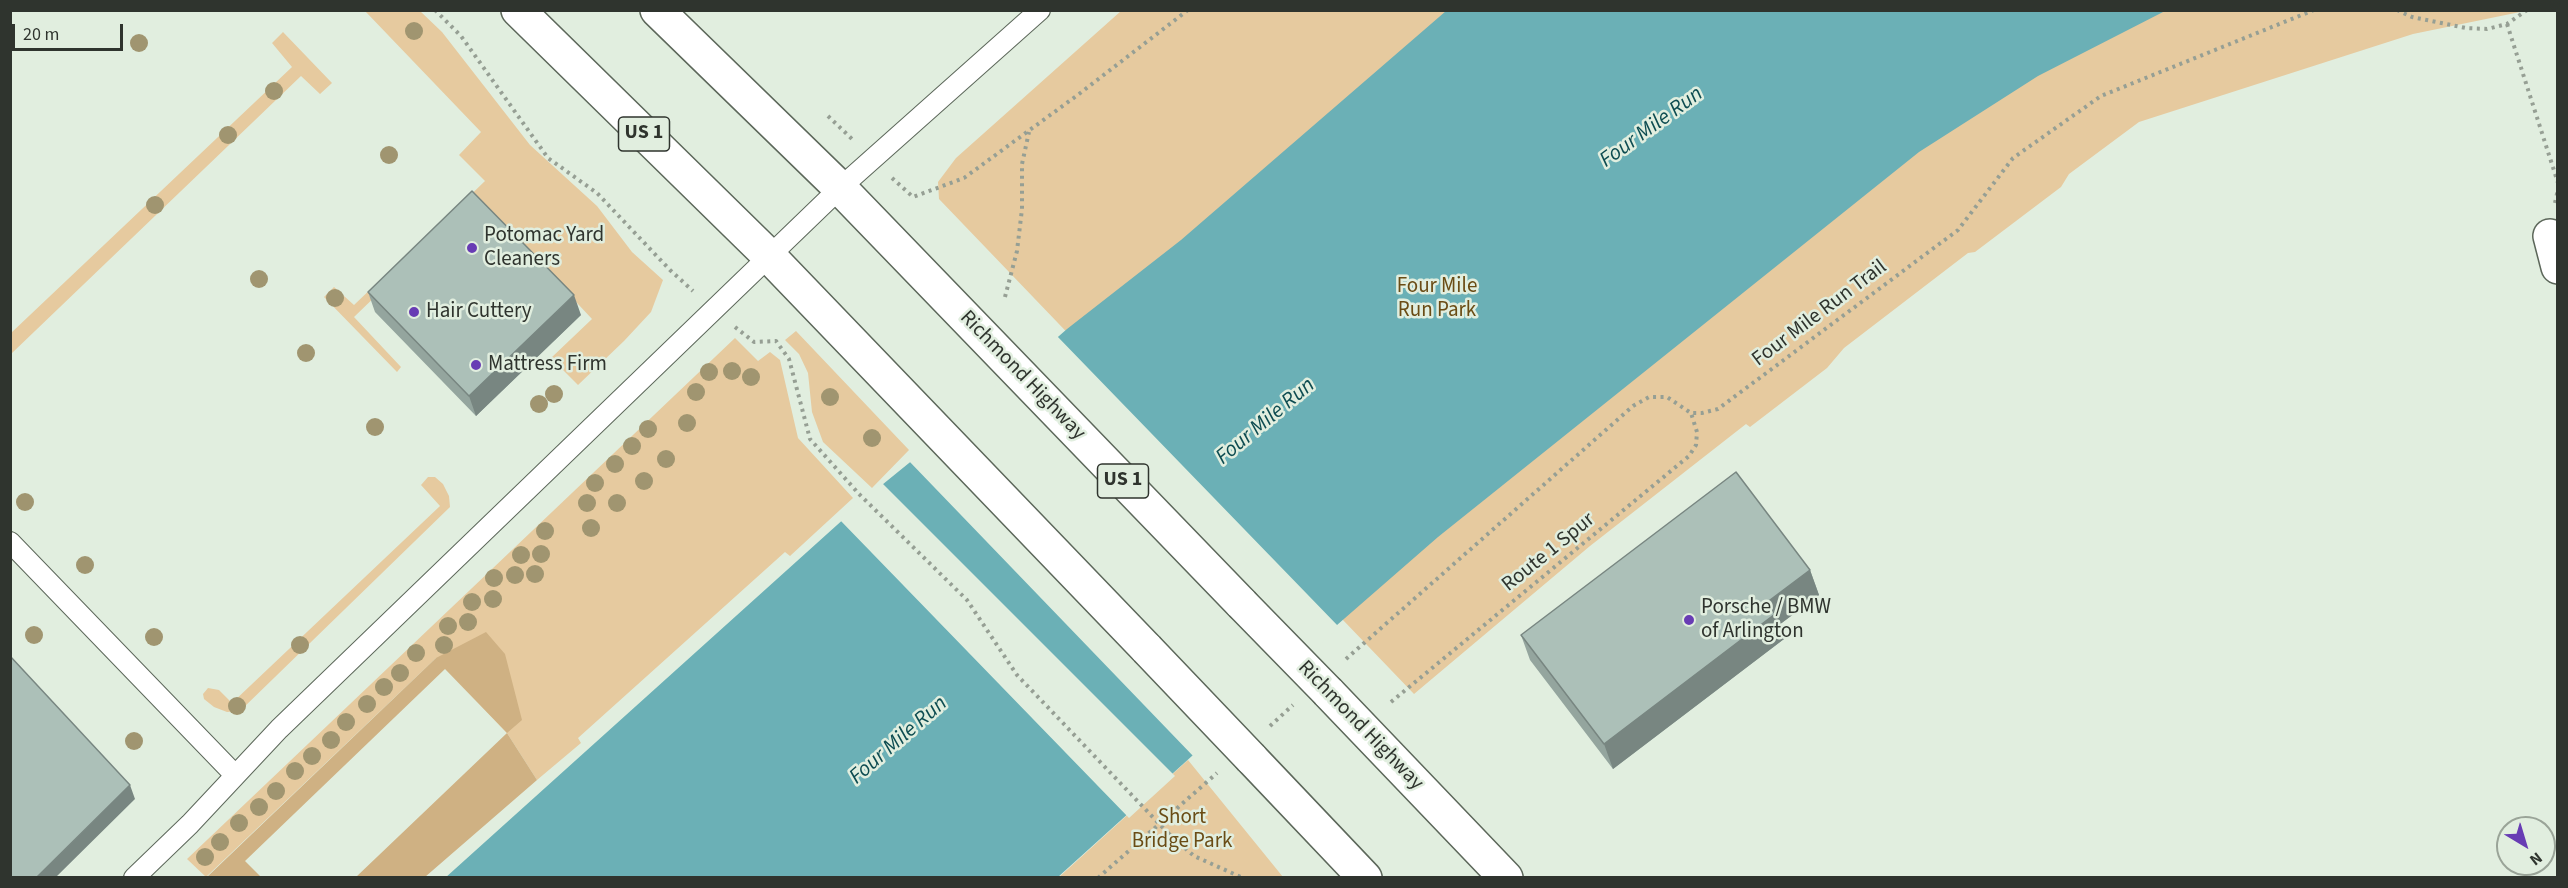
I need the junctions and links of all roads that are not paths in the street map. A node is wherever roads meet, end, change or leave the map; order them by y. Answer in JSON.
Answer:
{"nodes":[{"id":1,"x":518,"y":10,"type":"edge"},
{"id":2,"x":657,"y":10,"type":"edge"},
{"id":3,"x":1040,"y":10,"type":"edge"},
{"id":4,"x":840,"y":188,"type":"junction"},
{"id":5,"x":770,"y":257,"type":"junction"},
{"id":6,"x":10,"y":542,"type":"edge"},
{"id":7,"x":235,"y":775,"type":"junction"},
{"id":8,"x":134,"y":878,"type":"edge"},
{"id":9,"x":1365,"y":878,"type":"edge"},
{"id":10,"x":1506,"y":878,"type":"edge"}],
"edges":[{"from":1,"to":5,"type":"highway","number":"US 1"},
{"from":2,"to":4,"type":"highway","name":"Richmond Highway","number":"US 1"},
{"from":3,"to":4,"type":"lane"},
{"from":4,"to":5,"type":"lane"},
{"from":4,"to":10,"type":"highway","name":"Richmond Highway","number":"US 1","bridge":true},
{"from":5,"to":7,"type":"lane"},
{"from":5,"to":9,"type":"highway","number":"US 1","bridge":true},
{"from":6,"to":7,"type":"lane"},
{"from":7,"to":8,"type":"lane"}]}
